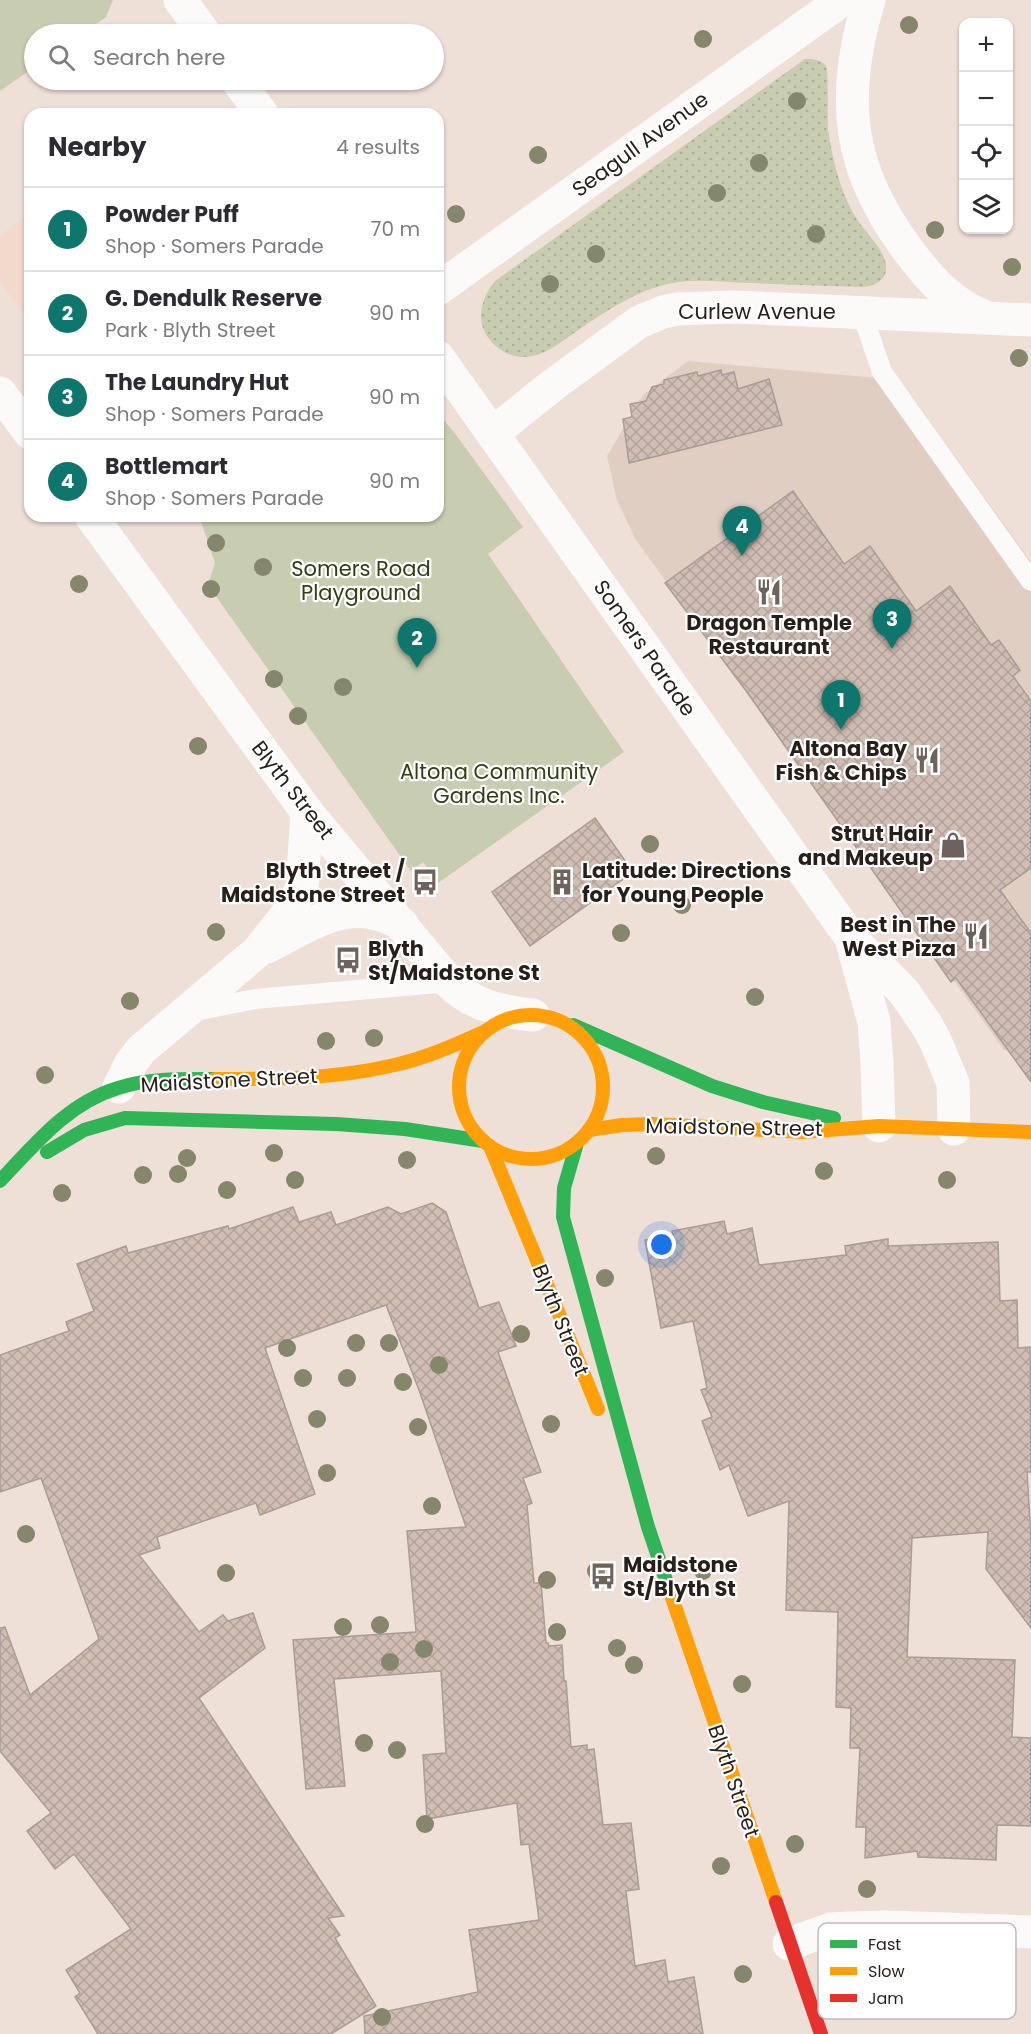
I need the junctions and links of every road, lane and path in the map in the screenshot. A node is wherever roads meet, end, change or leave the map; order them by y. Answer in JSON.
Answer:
{"nodes":[{"id":1,"x":180,"y":0,"type":"edge"},
{"id":2,"x":842,"y":0,"type":"edge"},
{"id":3,"x":869,"y":0,"type":"edge"},
{"id":4,"x":198,"y":24,"type":"edge"},
{"id":5,"x":244,"y":90,"type":"edge"},
{"id":6,"x":258,"y":108,"type":"edge"},
{"id":7,"x":444,"y":285,"type":"edge"},
{"id":8,"x":862,"y":313,"type":"junction"},
{"id":9,"x":988,"y":318,"type":"junction"},
{"id":10,"x":1031,"y":320,"type":"edge"},
{"id":11,"x":444,"y":365,"type":"edge"},
{"id":12,"x":0,"y":393,"type":"edge"},
{"id":13,"x":24,"y":425,"type":"edge"},
{"id":14,"x":493,"y":433,"type":"junction"},
{"id":15,"x":107,"y":522,"type":"edge"},
{"id":16,"x":1031,"y":581,"type":"edge"},
{"id":17,"x":307,"y":812,"type":"junction"},
{"id":18,"x":402,"y":924,"type":"junction"},
{"id":19,"x":851,"y":938,"type":"junction"},
{"id":20,"x":257,"y":952,"type":"junction"},
{"id":21,"x":449,"y":982,"type":"junction"},
{"id":22,"x":186,"y":1013,"type":"junction"},
{"id":23,"x":545,"y":1018,"type":"junction"},
{"id":24,"x":486,"y":1031,"type":"junction"},
{"id":25,"x":119,"y":1087,"type":"junction"},
{"id":26,"x":879,"y":1126,"type":"junction"},
{"id":27,"x":954,"y":1129,"type":"junction"},
{"id":28,"x":589,"y":1130,"type":"junction"},
{"id":29,"x":1031,"y":1132,"type":"edge"},
{"id":30,"x":487,"y":1143,"type":"junction"},
{"id":31,"x":577,"y":1143,"type":"junction"},
{"id":32,"x":0,"y":1181,"type":"edge"},
{"id":33,"x":648,"y":1527,"type":"junction"},
{"id":34,"x":1016,"y":1931,"type":"edge"},
{"id":35,"x":1031,"y":1932,"type":"edge"},
{"id":36,"x":818,"y":1934,"type":"edge"},
{"id":37,"x":789,"y":1944,"type":"junction"},
{"id":38,"x":820,"y":2034,"type":"edge"}],
"edges":[{"from":1,"to":4,"type":"street"},
{"from":2,"to":7,"type":"street","name":"Seagull Avenue"},
{"from":3,"to":9,"type":"street","name":"Curlew Avenue"},
{"from":5,"to":6,"type":"street"},
{"from":8,"to":9,"type":"street","name":"Curlew Avenue"},
{"from":8,"to":14,"type":"street","name":"Curlew Avenue"},
{"from":8,"to":16,"type":"lane"},
{"from":9,"to":10,"type":"street","name":"Curlew Avenue"},
{"from":11,"to":14,"type":"street","name":"Somers Parade"},
{"from":12,"to":13,"type":"street"},
{"from":14,"to":19,"type":"street","name":"Somers Parade"},
{"from":15,"to":17,"type":"street","name":"Blyth Street"},
{"from":17,"to":18,"type":"street","name":"Blyth Street"},
{"from":17,"to":20,"type":"street"},
{"from":18,"to":20,"type":"street"},
{"from":18,"to":21,"type":"street","name":"Blyth Street"},
{"from":19,"to":26,"type":"street","name":"Somers Parade"},
{"from":19,"to":27,"type":"street","name":"Somers Parade"},
{"from":20,"to":22,"type":"street"},
{"from":21,"to":22,"type":"lane"},
{"from":21,"to":23,"type":"street","name":"Blyth Street"},
{"from":22,"to":25,"type":"street"},
{"from":23,"to":24,"type":"main road","name":"Maidstone Street"},
{"from":23,"to":26,"type":"main road","name":"Maidstone Street"},
{"from":23,"to":28,"type":"main road"},
{"from":24,"to":25,"type":"main road","name":"Maidstone Street"},
{"from":24,"to":30,"type":"main road","name":"Blyth Street"},
{"from":25,"to":32,"type":"main road","name":"Maidstone Street"},
{"from":26,"to":27,"type":"main road","name":"Maidstone Street"},
{"from":26,"to":28,"type":"main road","name":"Maidstone Street"},
{"from":27,"to":29,"type":"main road","name":"Maidstone Street"},
{"from":28,"to":31,"type":"main road"},
{"from":30,"to":31,"type":"main road","name":"Maidstone Street"},
{"from":30,"to":32,"type":"main road","name":"Maidstone Street"},
{"from":30,"to":33,"type":"main road","name":"Blyth Street"},
{"from":31,"to":33,"type":"main road","name":"Blyth Street"},
{"from":33,"to":37,"type":"main road","name":"Blyth Street"},
{"from":34,"to":35,"type":"street"},
{"from":36,"to":37,"type":"street"},
{"from":37,"to":38,"type":"main road","name":"Blyth Street"}]}
